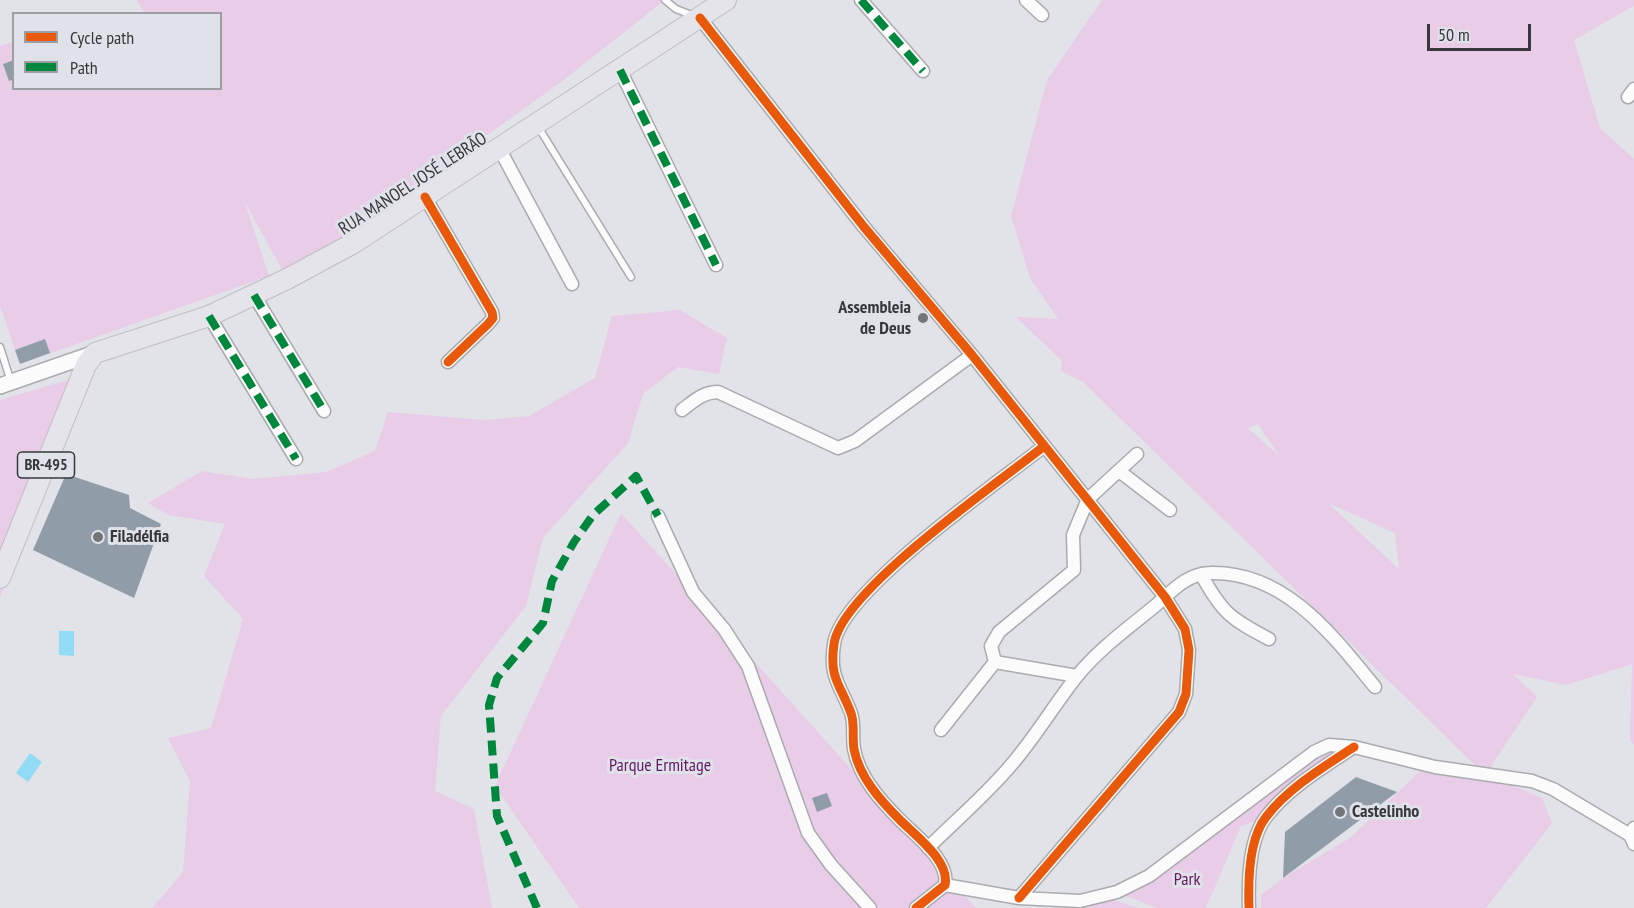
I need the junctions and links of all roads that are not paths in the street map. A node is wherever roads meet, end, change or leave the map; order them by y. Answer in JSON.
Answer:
{"nodes":[{"id":1,"x":666,"y":0,"type":"edge"},
{"id":2,"x":726,"y":0,"type":"edge"},
{"id":3,"x":861,"y":0,"type":"edge"},
{"id":4,"x":1026,"y":0,"type":"edge"},
{"id":5,"x":1042,"y":15,"type":"dead end"},
{"id":6,"x":700,"y":18,"type":"junction"},
{"id":7,"x":620,"y":70,"type":"junction"},
{"id":8,"x":923,"y":71,"type":"dead end"},
{"id":9,"x":537,"y":125,"type":"junction"},
{"id":10,"x":499,"y":148,"type":"junction"},
{"id":11,"x":425,"y":197,"type":"junction"},
{"id":12,"x":716,"y":265,"type":"dead end"},
{"id":13,"x":631,"y":277,"type":"dead end"},
{"id":14,"x":572,"y":284,"type":"dead end"},
{"id":15,"x":254,"y":295,"type":"junction"},
{"id":16,"x":210,"y":315,"type":"junction"},
{"id":17,"x":0,"y":347,"type":"edge"},
{"id":18,"x":95,"y":353,"type":"junction"},
{"id":19,"x":972,"y":355,"type":"junction"},
{"id":20,"x":448,"y":362,"type":"dead end"},
{"id":21,"x":6,"y":384,"type":"edge"},
{"id":22,"x":682,"y":410,"type":"dead end"},
{"id":23,"x":324,"y":411,"type":"dead end"},
{"id":24,"x":1043,"y":447,"type":"junction"},
{"id":25,"x":1137,"y":454,"type":"dead end"},
{"id":26,"x":296,"y":459,"type":"dead end"},
{"id":27,"x":1119,"y":471,"type":"junction"},
{"id":28,"x":1088,"y":499,"type":"junction"},
{"id":29,"x":1170,"y":510,"type":"dead end"},
{"id":30,"x":658,"y":516,"type":"dead end"},
{"id":31,"x":7,"y":547,"type":"edge"},
{"id":32,"x":1201,"y":574,"type":"junction"},
{"id":33,"x":0,"y":578,"type":"edge"},
{"id":34,"x":1165,"y":597,"type":"junction"},
{"id":35,"x":1269,"y":639,"type":"dead end"},
{"id":36,"x":995,"y":662,"type":"junction"},
{"id":37,"x":1077,"y":676,"type":"junction"},
{"id":38,"x":1375,"y":687,"type":"dead end"},
{"id":39,"x":941,"y":730,"type":"dead end"},
{"id":40,"x":1354,"y":747,"type":"junction"},
{"id":41,"x":1632,"y":836,"type":"edge"},
{"id":42,"x":928,"y":848,"type":"junction"},
{"id":43,"x":945,"y":885,"type":"junction"},
{"id":44,"x":1019,"y":898,"type":"junction"},
{"id":45,"x":870,"y":908,"type":"edge"},
{"id":46,"x":916,"y":908,"type":"edge"},
{"id":47,"x":1249,"y":908,"type":"edge"}],
"edges":[{"from":1,"to":6,"type":"lane"},
{"from":2,"to":6,"type":"main road","name":"RUA MANOEL JOSÉ LEBRÃO"},
{"from":3,"to":8,"type":"street"},
{"from":4,"to":5,"type":"street"},
{"from":6,"to":7,"type":"main road","name":"RUA MANOEL JOSÉ LEBRÃO"},
{"from":6,"to":19,"type":"street"},
{"from":7,"to":9,"type":"main road","name":"RUA MANOEL JOSÉ LEBRÃO"},
{"from":7,"to":12,"type":"street"},
{"from":9,"to":10,"type":"main road","name":"RUA MANOEL JOSÉ LEBRÃO"},
{"from":9,"to":13,"type":"lane"},
{"from":10,"to":11,"type":"main road","name":"RUA MANOEL JOSÉ LEBRÃO"},
{"from":10,"to":14,"type":"street"},
{"from":11,"to":15,"type":"main road","name":"RUA MANOEL JOSÉ LEBRÃO"},
{"from":11,"to":20,"type":"street"},
{"from":15,"to":16,"type":"main road","name":"RUA MANOEL JOSÉ LEBRÃO"},
{"from":15,"to":23,"type":"street"},
{"from":16,"to":18,"type":"main road","name":"RUA MANOEL JOSÉ LEBRÃO"},
{"from":16,"to":26,"type":"street"},
{"from":17,"to":21,"type":"lane"},
{"from":18,"to":21,"type":"street","name":"RUA MANOEL JOSÉ LEBRÃO"},
{"from":18,"to":31,"type":"main road","number":"BR-495"},
{"from":19,"to":22,"type":"street"},
{"from":19,"to":24,"type":"street"},
{"from":24,"to":28,"type":"street"},
{"from":24,"to":42,"type":"street"},
{"from":25,"to":27,"type":"street"},
{"from":27,"to":28,"type":"street"},
{"from":27,"to":29,"type":"street"},
{"from":28,"to":34,"type":"street"},
{"from":28,"to":36,"type":"street"},
{"from":30,"to":45,"type":"street"},
{"from":31,"to":33,"type":"main road","number":"BR-495"},
{"from":32,"to":34,"type":"street"},
{"from":32,"to":35,"type":"street"},
{"from":32,"to":38,"type":"street"},
{"from":34,"to":37,"type":"street"},
{"from":34,"to":44,"type":"street"},
{"from":36,"to":37,"type":"street"},
{"from":36,"to":39,"type":"street"},
{"from":37,"to":42,"type":"street"},
{"from":40,"to":41,"type":"street"},
{"from":40,"to":44,"type":"street"},
{"from":40,"to":47,"type":"street"},
{"from":42,"to":43,"type":"street"},
{"from":43,"to":44,"type":"street"},
{"from":43,"to":46,"type":"street"}]}
